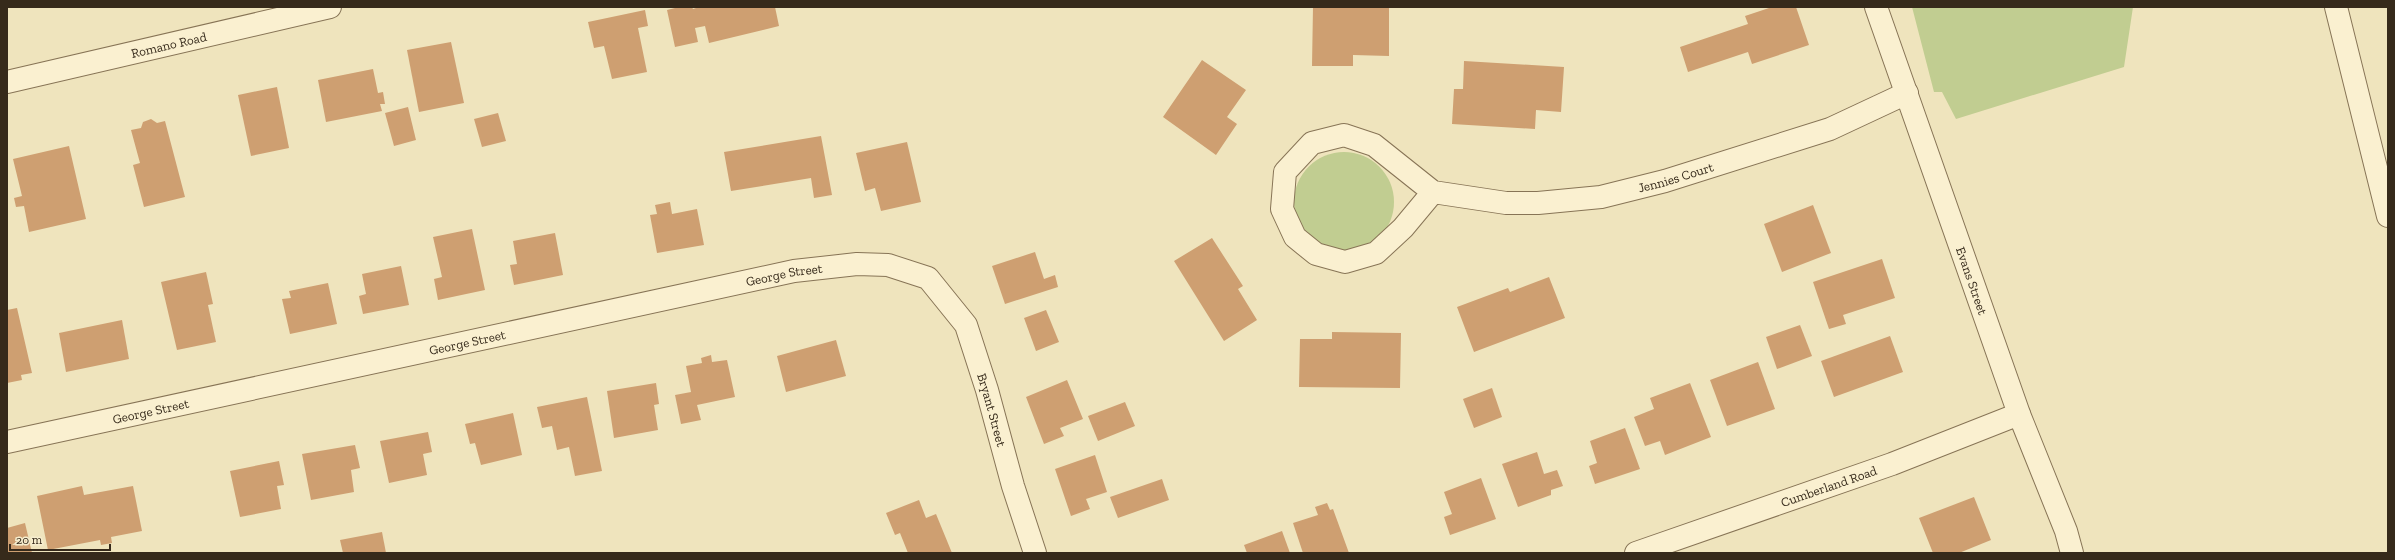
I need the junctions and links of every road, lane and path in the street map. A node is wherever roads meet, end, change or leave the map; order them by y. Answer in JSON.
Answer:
{"nodes":[{"id":1,"x":330,"y":7,"type":"edge"},
{"id":2,"x":1876,"y":7,"type":"edge"},
{"id":3,"x":2336,"y":7,"type":"edge"},
{"id":4,"x":7,"y":82,"type":"edge"},
{"id":5,"x":1907,"y":93,"type":"junction"},
{"id":6,"x":1433,"y":192,"type":"junction"},
{"id":7,"x":2388,"y":216,"type":"edge"},
{"id":8,"x":928,"y":278,"type":"joint"},
{"id":9,"x":2019,"y":414,"type":"junction"},
{"id":10,"x":7,"y":442,"type":"edge"},
{"id":11,"x":1034,"y":553,"type":"edge"},
{"id":12,"x":1636,"y":553,"type":"edge"},
{"id":13,"x":2072,"y":553,"type":"edge"}],
"edges":[{"from":1,"to":4,"type":"street","name":"Romano Road"},
{"from":2,"to":5,"type":"street","name":"Evans Street"},
{"from":3,"to":7,"type":"street"},
{"from":5,"to":6,"type":"street","name":"Jennies Court"},
{"from":5,"to":9,"type":"street","name":"Evans Street"},
{"from":6,"to":6,"type":"street","name":"Jennies Court"},
{"from":8,"to":10,"type":"street","name":"George Street"},
{"from":8,"to":11,"type":"street","name":"Bryant Street"},
{"from":9,"to":12,"type":"street","name":"Cumberland Road"},
{"from":9,"to":13,"type":"street","name":"Evans Street"}]}
